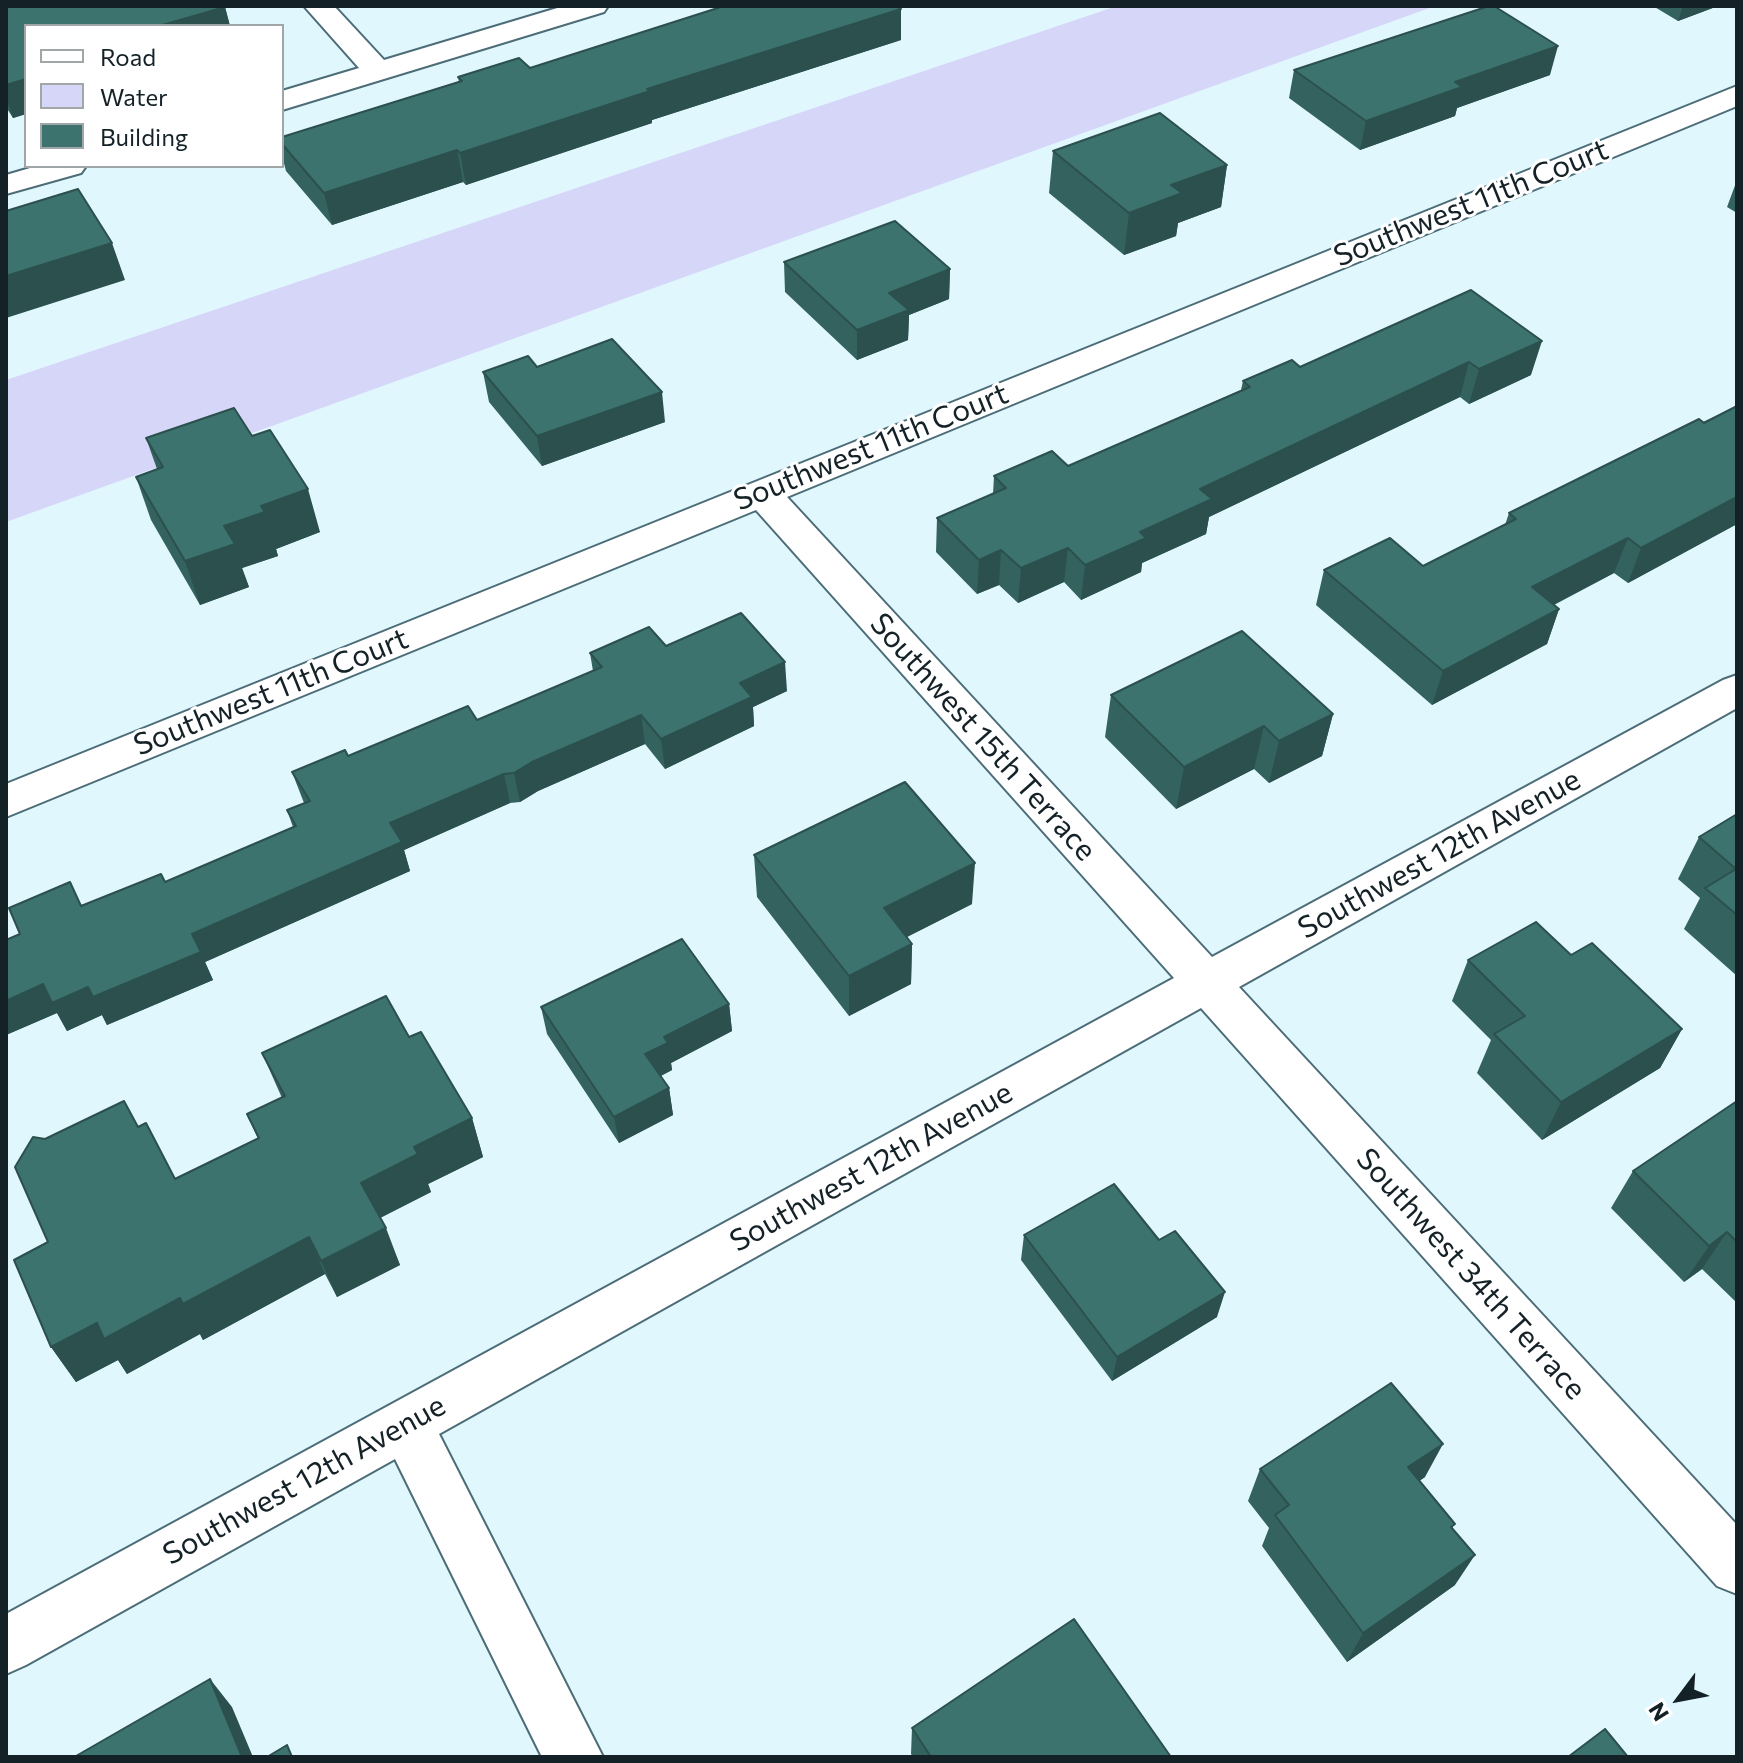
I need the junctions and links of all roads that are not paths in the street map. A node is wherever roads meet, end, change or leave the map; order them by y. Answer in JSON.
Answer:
{"nodes":[{"id":1,"x":318,"y":6,"type":"edge"},
{"id":2,"x":594,"y":6,"type":"edge"},
{"id":3,"x":378,"y":71,"type":"junction"},
{"id":4,"x":1737,"y":95,"type":"edge"},
{"id":5,"x":284,"y":100,"type":"edge"},
{"id":6,"x":63,"y":168,"type":"edge"},
{"id":7,"x":6,"y":185,"type":"edge"},
{"id":8,"x":761,"y":492,"type":"junction"},
{"id":9,"x":1737,"y":690,"type":"edge"},
{"id":10,"x":6,"y":801,"type":"edge"},
{"id":11,"x":1206,"y":983,"type":"junction"},
{"id":12,"x":405,"y":1423,"type":"junction"},
{"id":13,"x":1737,"y":1566,"type":"edge"},
{"id":14,"x":6,"y":1645,"type":"edge"},
{"id":15,"x":573,"y":1757,"type":"edge"}],
"edges":[{"from":1,"to":3,"type":"street"},
{"from":2,"to":3,"type":"street"},
{"from":3,"to":5,"type":"street"},
{"from":4,"to":8,"type":"street","name":"Southwest 11th Court"},
{"from":6,"to":7,"type":"street"},
{"from":8,"to":10,"type":"street","name":"Southwest 11th Court"},
{"from":8,"to":11,"type":"street","name":"Southwest 15th Terrace"},
{"from":9,"to":11,"type":"street","name":"Southwest 12th Avenue"},
{"from":11,"to":12,"type":"street","name":"Southwest 12th Avenue"},
{"from":11,"to":13,"type":"street","name":"Southwest 34th Terrace"},
{"from":12,"to":14,"type":"street","name":"Southwest 12th Avenue"},
{"from":12,"to":15,"type":"street"}]}
